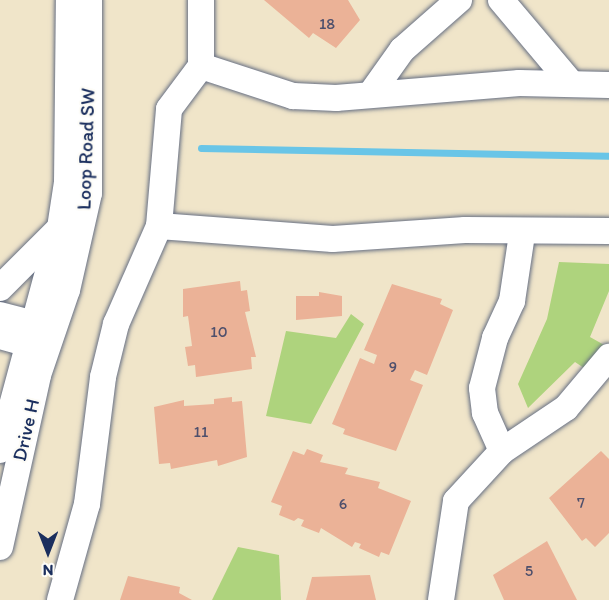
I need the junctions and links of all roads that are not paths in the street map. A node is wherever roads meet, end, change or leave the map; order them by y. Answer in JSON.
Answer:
{"nodes":[{"id":1,"x":69,"y":0,"type":"edge"},
{"id":2,"x":89,"y":0,"type":"edge"},
{"id":3,"x":201,"y":0,"type":"edge"},
{"id":4,"x":459,"y":0,"type":"edge"},
{"id":5,"x":501,"y":0,"type":"edge"},
{"id":6,"x":201,"y":66,"type":"junction"},
{"id":7,"x":570,"y":82,"type":"junction"},
{"id":8,"x":609,"y":86,"type":"edge"},
{"id":9,"x":370,"y":95,"type":"junction"},
{"id":10,"x":159,"y":226,"type":"junction"},
{"id":11,"x":60,"y":228,"type":"junction"},
{"id":12,"x":609,"y":231,"type":"edge"},
{"id":13,"x":522,"y":234,"type":"junction"},
{"id":14,"x":0,"y":288,"type":"edge"},
{"id":15,"x":0,"y":315,"type":"edge"},
{"id":16,"x":0,"y":336,"type":"edge"},
{"id":17,"x":40,"y":336,"type":"junction"},
{"id":18,"x":609,"y":357,"type":"edge"},
{"id":19,"x":0,"y":450,"type":"edge"},
{"id":20,"x":501,"y":451,"type":"junction"},
{"id":21,"x":0,"y":547,"type":"edge"},
{"id":22,"x":60,"y":600,"type":"edge"},
{"id":23,"x":441,"y":600,"type":"edge"}],
"edges":[{"from":1,"to":11,"type":"street","name":"Loop Road SW"},
{"from":2,"to":17,"type":"street","name":"Loop Road SW"},
{"from":3,"to":6,"type":"street"},
{"from":4,"to":9,"type":"street"},
{"from":5,"to":7,"type":"street"},
{"from":6,"to":9,"type":"street"},
{"from":6,"to":10,"type":"street"},
{"from":7,"to":8,"type":"street"},
{"from":7,"to":9,"type":"street"},
{"from":10,"to":13,"type":"street"},
{"from":10,"to":22,"type":"street"},
{"from":11,"to":14,"type":"street","name":"Loop Road SW"},
{"from":11,"to":17,"type":"street","name":"Loop Road SW"},
{"from":12,"to":13,"type":"street"},
{"from":13,"to":20,"type":"street"},
{"from":15,"to":17,"type":"street"},
{"from":16,"to":17,"type":"street"},
{"from":17,"to":19,"type":"street","name":"Drive H"},
{"from":17,"to":21,"type":"street","name":"Drive H"},
{"from":18,"to":20,"type":"street"},
{"from":20,"to":23,"type":"street"}]}
